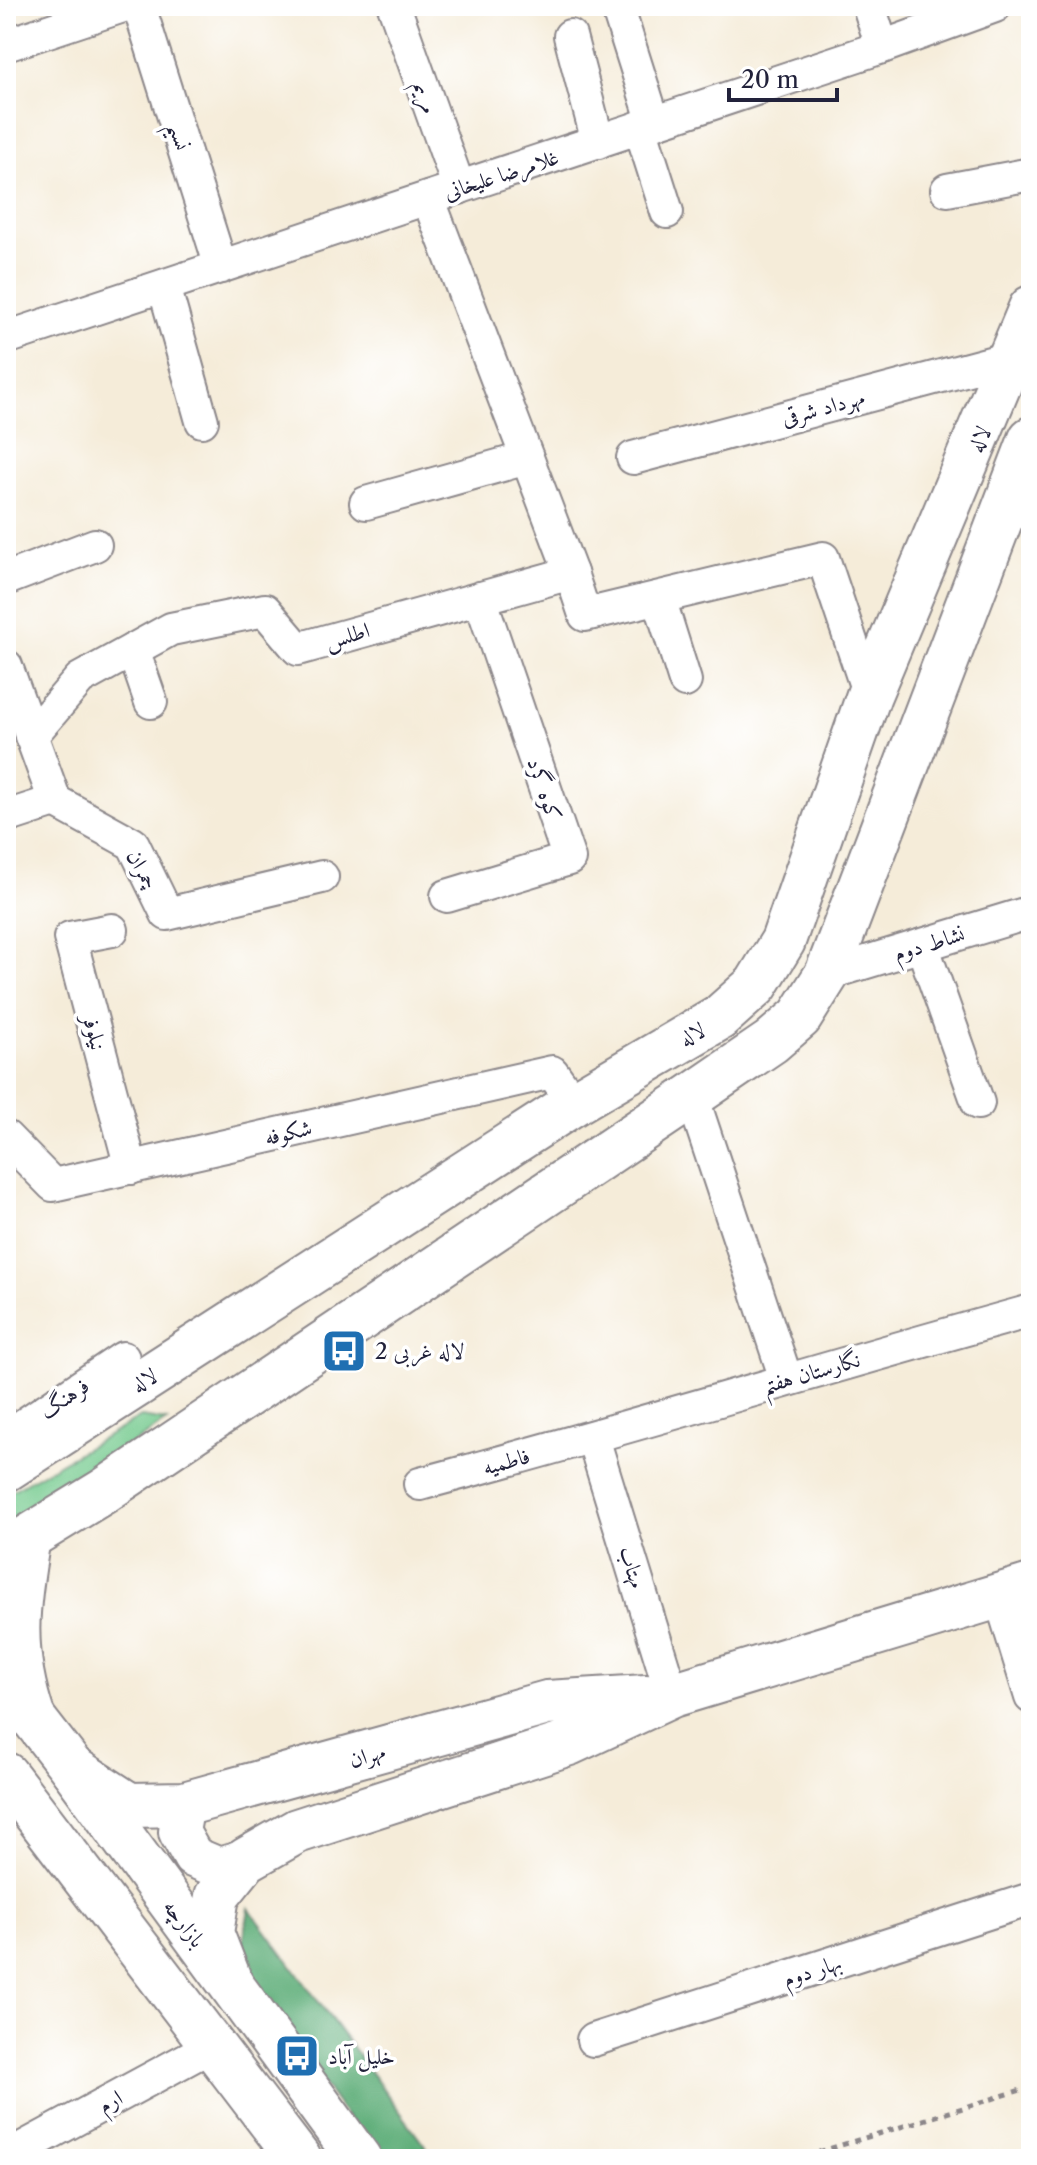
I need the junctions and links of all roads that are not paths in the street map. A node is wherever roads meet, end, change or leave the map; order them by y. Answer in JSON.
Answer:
{"nodes":[{"id":1,"x":123,"y":6,"type":"edge"},
{"id":2,"x":139,"y":6,"type":"edge"},
{"id":3,"x":394,"y":6,"type":"edge"},
{"id":4,"x":617,"y":6,"type":"edge"},
{"id":5,"x":869,"y":6,"type":"edge"},
{"id":6,"x":995,"y":6,"type":"edge"},
{"id":7,"x":570,"y":36,"type":"dead end"},
{"id":8,"x":6,"y":45,"type":"edge"},
{"id":9,"x":882,"y":47,"type":"junction"},
{"id":10,"x":647,"y":125,"type":"junction"},
{"id":11,"x":598,"y":142,"type":"junction"},
{"id":12,"x":1031,"y":174,"type":"edge"},
{"id":13,"x":459,"y":188,"type":"junction"},
{"id":14,"x":947,"y":190,"type":"dead end"},
{"id":15,"x":428,"y":198,"type":"junction"},
{"id":16,"x":667,"y":212,"type":"dead end"},
{"id":17,"x":221,"y":267,"type":"junction"},
{"id":18,"x":164,"y":286,"type":"junction"},
{"id":19,"x":1031,"y":308,"type":"edge"},
{"id":20,"x":6,"y":338,"type":"edge"},
{"id":21,"x":1013,"y":357,"type":"junction"},
{"id":22,"x":202,"y":421,"type":"dead end"},
{"id":23,"x":1031,"y":439,"type":"edge"},
{"id":24,"x":527,"y":458,"type":"junction"},
{"id":25,"x":633,"y":458,"type":"dead end"},
{"id":26,"x":1022,"y":486,"type":"edge"},
{"id":27,"x":366,"y":503,"type":"dead end"},
{"id":28,"x":95,"y":545,"type":"dead end"},
{"id":29,"x":571,"y":573,"type":"junction"},
{"id":30,"x":6,"y":579,"type":"edge"},
{"id":31,"x":480,"y":598,"type":"junction"},
{"id":32,"x":659,"y":598,"type":"junction"},
{"id":33,"x":133,"y":650,"type":"junction"},
{"id":34,"x":6,"y":666,"type":"edge"},
{"id":35,"x":685,"y":681,"type":"dead end"},
{"id":36,"x":869,"y":695,"type":"junction"},
{"id":37,"x":151,"y":702,"type":"dead end"},
{"id":38,"x":31,"y":736,"type":"junction"},
{"id":39,"x":55,"y":801,"type":"junction"},
{"id":40,"x":6,"y":817,"type":"edge"},
{"id":41,"x":322,"y":877,"type":"dead end"},
{"id":42,"x":447,"y":896,"type":"dead end"},
{"id":43,"x":1031,"y":912,"type":"edge"},
{"id":44,"x":112,"y":930,"type":"dead end"},
{"id":45,"x":922,"y":945,"type":"junction"},
{"id":46,"x":827,"y":974,"type":"junction"},
{"id":47,"x":692,"y":1096,"type":"junction"},
{"id":48,"x":574,"y":1103,"type":"junction"},
{"id":49,"x":978,"y":1103,"type":"dead end"},
{"id":50,"x":6,"y":1137,"type":"edge"},
{"id":51,"x":131,"y":1168,"type":"junction"},
{"id":52,"x":1031,"y":1311,"type":"edge"},
{"id":53,"x":141,"y":1364,"type":"junction"},
{"id":54,"x":786,"y":1379,"type":"junction"},
{"id":55,"x":200,"y":1426,"type":"junction"},
{"id":56,"x":6,"y":1437,"type":"edge"},
{"id":57,"x":593,"y":1438,"type":"junction"},
{"id":58,"x":6,"y":1469,"type":"edge"},
{"id":59,"x":420,"y":1484,"type":"dead end"},
{"id":60,"x":17,"y":1545,"type":"edge"},
{"id":61,"x":1015,"y":1591,"type":"edge"},
{"id":62,"x":672,"y":1695,"type":"junction"},
{"id":63,"x":1031,"y":1697,"type":"edge"},
{"id":64,"x":19,"y":1704,"type":"edge"},
{"id":65,"x":72,"y":1768,"type":"junction"},
{"id":66,"x":6,"y":1775,"type":"edge"},
{"id":67,"x":184,"y":1804,"type":"junction"},
{"id":68,"x":246,"y":1860,"type":"junction"},
{"id":69,"x":1031,"y":1899,"type":"edge"},
{"id":70,"x":230,"y":1982,"type":"junction"},
{"id":71,"x":593,"y":2040,"type":"dead end"},
{"id":72,"x":213,"y":2045,"type":"junction"},
{"id":73,"x":6,"y":2157,"type":"edge"},
{"id":74,"x":299,"y":2159,"type":"edge"},
{"id":75,"x":359,"y":2159,"type":"edge"}],
"edges":[{"from":1,"to":8,"type":"street"},
{"from":2,"to":17,"type":"street","name":"نسیم"},
{"from":3,"to":13,"type":"street","name":"مریم"},
{"from":4,"to":10,"type":"street"},
{"from":5,"to":9,"type":"street"},
{"from":6,"to":9,"type":"street","name":"غلامرضا علیخانی"},
{"from":7,"to":11,"type":"street"},
{"from":9,"to":10,"type":"street","name":"غلامرضا علیخانی"},
{"from":10,"to":11,"type":"street","name":"غلامرضا علیخانی"},
{"from":10,"to":16,"type":"street"},
{"from":11,"to":13,"type":"street","name":"غلامرضا علیخانی"},
{"from":12,"to":14,"type":"street"},
{"from":13,"to":15,"type":"street","name":"غلامرضا علیخانی"},
{"from":15,"to":17,"type":"street","name":"غلامرضا علیخانی"},
{"from":15,"to":24,"type":"street"},
{"from":17,"to":18,"type":"street","name":"غلامرضا علیخانی"},
{"from":18,"to":20,"type":"street","name":"غلامرضا علیخانی"},
{"from":18,"to":22,"type":"street"},
{"from":19,"to":21,"type":"main road","name":"لاله"},
{"from":21,"to":25,"type":"street","name":"مهرداد شرقی"},
{"from":21,"to":36,"type":"main road","name":"لاله"},
{"from":23,"to":26,"type":"main road"},
{"from":24,"to":27,"type":"street"},
{"from":24,"to":29,"type":"street"},
{"from":26,"to":46,"type":"main road"},
{"from":28,"to":30,"type":"street"},
{"from":29,"to":31,"type":"street","name":"اطلس"},
{"from":29,"to":32,"type":"street"},
{"from":31,"to":33,"type":"street","name":"اطلس"},
{"from":31,"to":42,"type":"street","name":"کوه گرد"},
{"from":32,"to":35,"type":"street"},
{"from":32,"to":36,"type":"street"},
{"from":33,"to":37,"type":"street"},
{"from":33,"to":38,"type":"street","name":"اطلس"},
{"from":34,"to":38,"type":"street"},
{"from":36,"to":48,"type":"main road","name":"لاله"},
{"from":38,"to":39,"type":"street"},
{"from":39,"to":40,"type":"street"},
{"from":39,"to":41,"type":"street","name":"چمران"},
{"from":43,"to":45,"type":"street","name":"نشاط دوم"},
{"from":44,"to":51,"type":"street","name":"نیلوفر"},
{"from":45,"to":46,"type":"street","name":"نشاط دوم"},
{"from":45,"to":49,"type":"street"},
{"from":46,"to":47,"type":"main road"},
{"from":47,"to":54,"type":"street"},
{"from":47,"to":55,"type":"main road"},
{"from":48,"to":51,"type":"street","name":"شکوفه"},
{"from":48,"to":53,"type":"main road","name":"لاله"},
{"from":50,"to":51,"type":"street","name":"شکوفه"},
{"from":52,"to":54,"type":"street","name":"نگارستان هفتم"},
{"from":53,"to":55,"type":"main road"},
{"from":53,"to":56,"type":"street","name":"فرهنگ"},
{"from":53,"to":58,"type":"main road","name":"لاله"},
{"from":54,"to":57,"type":"street","name":"نگارستان هفتم"},
{"from":55,"to":60,"type":"main road"},
{"from":57,"to":59,"type":"street","name":"فاطمیه"},
{"from":57,"to":62,"type":"street","name":"مهتاب"},
{"from":60,"to":64,"type":"main road"},
{"from":61,"to":62,"type":"main road","name":"مهران"},
{"from":61,"to":63,"type":"street"},
{"from":62,"to":67,"type":"main road","name":"مهران"},
{"from":62,"to":68,"type":"main road","name":"مهران"},
{"from":64,"to":65,"type":"main road","name":"بازارچه"},
{"from":65,"to":67,"type":"main road","name":"مهران"},
{"from":65,"to":70,"type":"main road","name":"بازارچه"},
{"from":66,"to":72,"type":"main road"},
{"from":67,"to":68,"type":"street"},
{"from":68,"to":70,"type":"main road","name":"مهران"},
{"from":69,"to":71,"type":"street","name":"بهار دوم"},
{"from":70,"to":75,"type":"main road","name":"بازارچه"},
{"from":72,"to":73,"type":"street","name":"ارم"},
{"from":72,"to":74,"type":"main road"}]}
